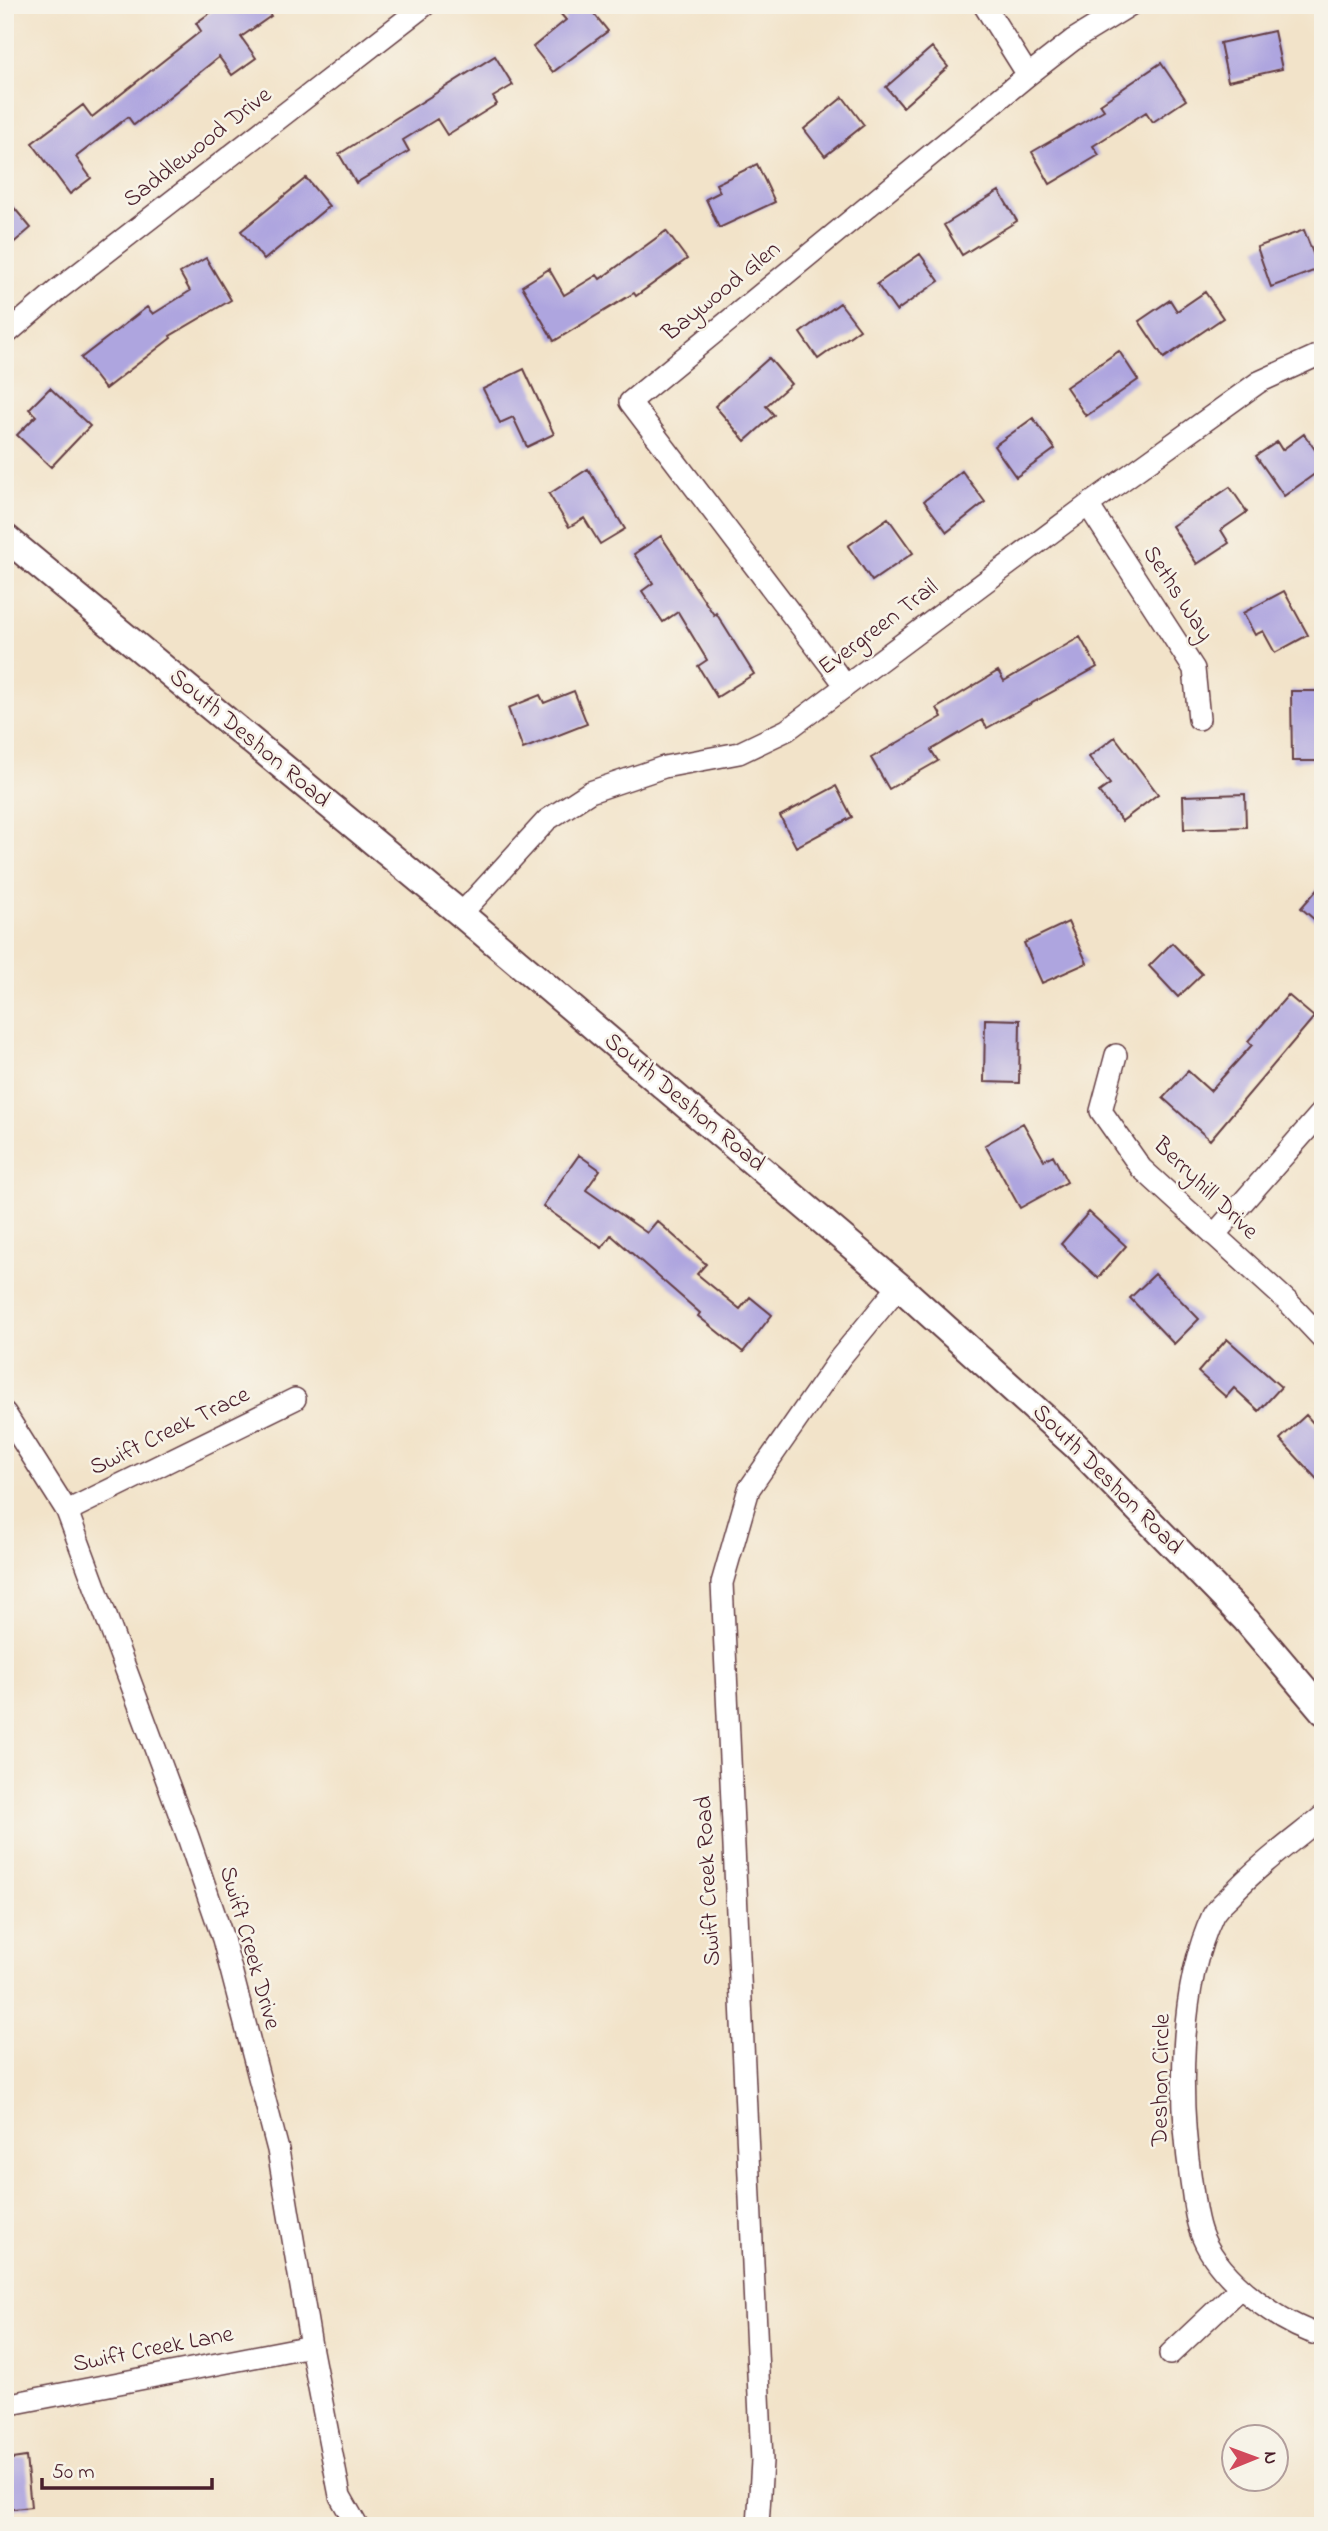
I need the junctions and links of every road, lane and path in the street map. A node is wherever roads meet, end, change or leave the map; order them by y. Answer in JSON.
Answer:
{"nodes":[{"id":1,"x":425,"y":5,"type":"edge"},
{"id":2,"x":984,"y":5,"type":"edge"},
{"id":3,"x":1130,"y":5,"type":"edge"},
{"id":4,"x":1028,"y":75,"type":"junction"},
{"id":5,"x":5,"y":335,"type":"edge"},
{"id":6,"x":1323,"y":353,"type":"edge"},
{"id":7,"x":1088,"y":505,"type":"junction"},
{"id":8,"x":5,"y":537,"type":"edge"},
{"id":9,"x":846,"y":686,"type":"junction"},
{"id":10,"x":1199,"y":719,"type":"dead end"},
{"id":11,"x":461,"y":914,"type":"junction"},
{"id":12,"x":1116,"y":1055,"type":"dead end"},
{"id":13,"x":1323,"y":1111,"type":"edge"},
{"id":14,"x":1214,"y":1235,"type":"junction"},
{"id":15,"x":899,"y":1286,"type":"junction"},
{"id":16,"x":1323,"y":1339,"type":"edge"},
{"id":17,"x":295,"y":1399,"type":"dead end"},
{"id":18,"x":5,"y":1413,"type":"edge"},
{"id":19,"x":67,"y":1511,"type":"junction"},
{"id":20,"x":1323,"y":1711,"type":"edge"},
{"id":21,"x":1323,"y":1816,"type":"edge"},
{"id":22,"x":1240,"y":2288,"type":"junction"},
{"id":23,"x":1323,"y":2336,"type":"edge"},
{"id":24,"x":311,"y":2346,"type":"junction"},
{"id":25,"x":1170,"y":2354,"type":"dead end"},
{"id":26,"x":5,"y":2405,"type":"edge"},
{"id":27,"x":357,"y":2526,"type":"edge"},
{"id":28,"x":758,"y":2526,"type":"edge"}],
"edges":[{"from":1,"to":5,"type":"street","name":"Saddlewood Drive"},
{"from":2,"to":4,"type":"street"},
{"from":3,"to":4,"type":"street","name":"Baywood Glen"},
{"from":4,"to":9,"type":"street","name":"Baywood Glen"},
{"from":6,"to":7,"type":"street","name":"Evergreen Trail"},
{"from":7,"to":9,"type":"street","name":"Evergreen Trail"},
{"from":7,"to":10,"type":"street","name":"Seths Way"},
{"from":8,"to":11,"type":"street","name":"South Deshon Road"},
{"from":9,"to":11,"type":"street","name":"Evergreen Trail"},
{"from":11,"to":15,"type":"street","name":"South Deshon Road"},
{"from":12,"to":14,"type":"street","name":"Berryhill Drive"},
{"from":13,"to":14,"type":"street"},
{"from":14,"to":16,"type":"street","name":"Berryhill Drive"},
{"from":15,"to":20,"type":"street","name":"South Deshon Road"},
{"from":15,"to":28,"type":"street","name":"Swift Creek Road"},
{"from":17,"to":19,"type":"street","name":"Swift Creek Trace"},
{"from":18,"to":19,"type":"street","name":"Swift Creek Drive"},
{"from":19,"to":24,"type":"street","name":"Swift Creek Drive"},
{"from":21,"to":22,"type":"street","name":"Deshon Circle"},
{"from":22,"to":23,"type":"street","name":"Deshon Circle"},
{"from":22,"to":25,"type":"street"},
{"from":24,"to":26,"type":"street","name":"Swift Creek Lane"},
{"from":24,"to":27,"type":"street","name":"Swift Creek Drive"}]}
